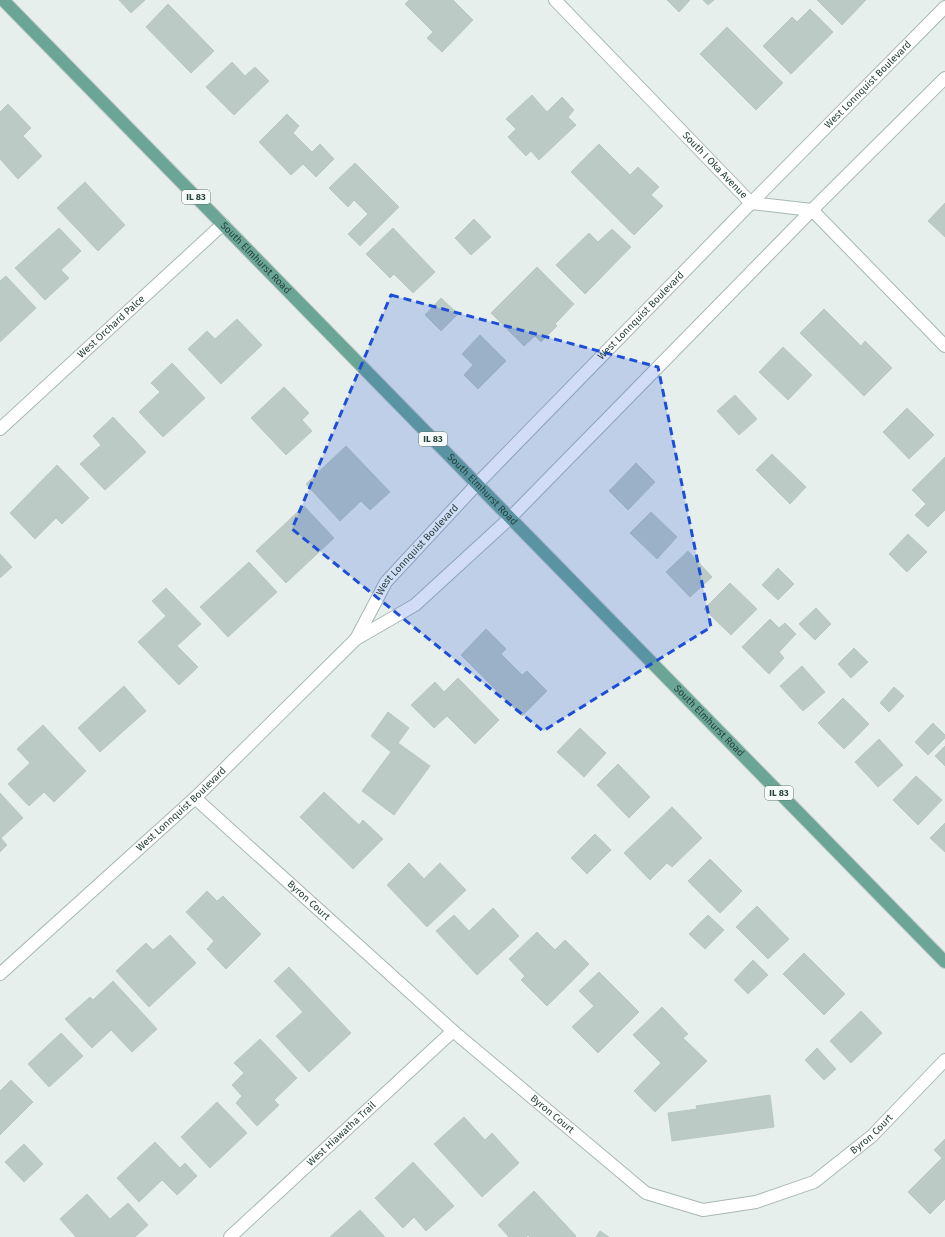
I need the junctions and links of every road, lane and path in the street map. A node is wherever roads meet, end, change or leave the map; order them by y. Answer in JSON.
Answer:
{"nodes":[{"id":1,"x":3,"y":0,"type":"edge"},
{"id":2,"x":555,"y":0,"type":"edge"},
{"id":3,"x":945,"y":7,"type":"edge"},
{"id":4,"x":945,"y":78,"type":"edge"},
{"id":5,"x":751,"y":202,"type":"junction"},
{"id":6,"x":812,"y":210,"type":"junction"},
{"id":7,"x":223,"y":224,"type":"junction"},
{"id":8,"x":945,"y":346,"type":"edge"},
{"id":9,"x":0,"y":429,"type":"edge"},
{"id":10,"x":476,"y":484,"type":"junction"},
{"id":11,"x":510,"y":518,"type":"junction"},
{"id":12,"x":356,"y":639,"type":"junction"},
{"id":13,"x":195,"y":798,"type":"junction"},
{"id":14,"x":945,"y":962,"type":"edge"},
{"id":15,"x":0,"y":974,"type":"edge"},
{"id":16,"x":453,"y":1031,"type":"junction"},
{"id":17,"x":945,"y":1060,"type":"edge"},
{"id":18,"x":230,"y":1237,"type":"edge"}],
"edges":[{"from":1,"to":7,"type":"main road","name":"South Elmhurst Road","number":"IL 83"},
{"from":2,"to":5,"type":"street","name":"South I Oka Avenue"},
{"from":3,"to":5,"type":"street","name":"West Lonnquist Boulevard"},
{"from":4,"to":6,"type":"street","name":"West Lonnquist Boulevard"},
{"from":5,"to":6,"type":"street","name":"South I Oka Avenue"},
{"from":5,"to":10,"type":"street","name":"West Lonnquist Boulevard"},
{"from":6,"to":8,"type":"street"},
{"from":6,"to":11,"type":"street","name":"West Lonnquist Boulevard"},
{"from":7,"to":9,"type":"street","name":"West Orchard Palce"},
{"from":7,"to":10,"type":"main road","name":"South Elmhurst Road","number":"IL 83"},
{"from":10,"to":11,"type":"main road","name":"South Elmhurst Road","number":"IL 83"},
{"from":10,"to":12,"type":"street","name":"West Lonnquist Boulevard"},
{"from":11,"to":12,"type":"street","name":"West Lonnquist Boulevard"},
{"from":11,"to":14,"type":"main road","name":"South Elmhurst Road","number":"IL 83"},
{"from":12,"to":13,"type":"street","name":"West Lonnquist Boulevard"},
{"from":13,"to":15,"type":"street","name":"West Lonnquist Boulevard"},
{"from":13,"to":16,"type":"street","name":"Byron Court"},
{"from":16,"to":17,"type":"street","name":"Byron Court"},
{"from":16,"to":18,"type":"street","name":"West Hiawatha Trail"}]}
